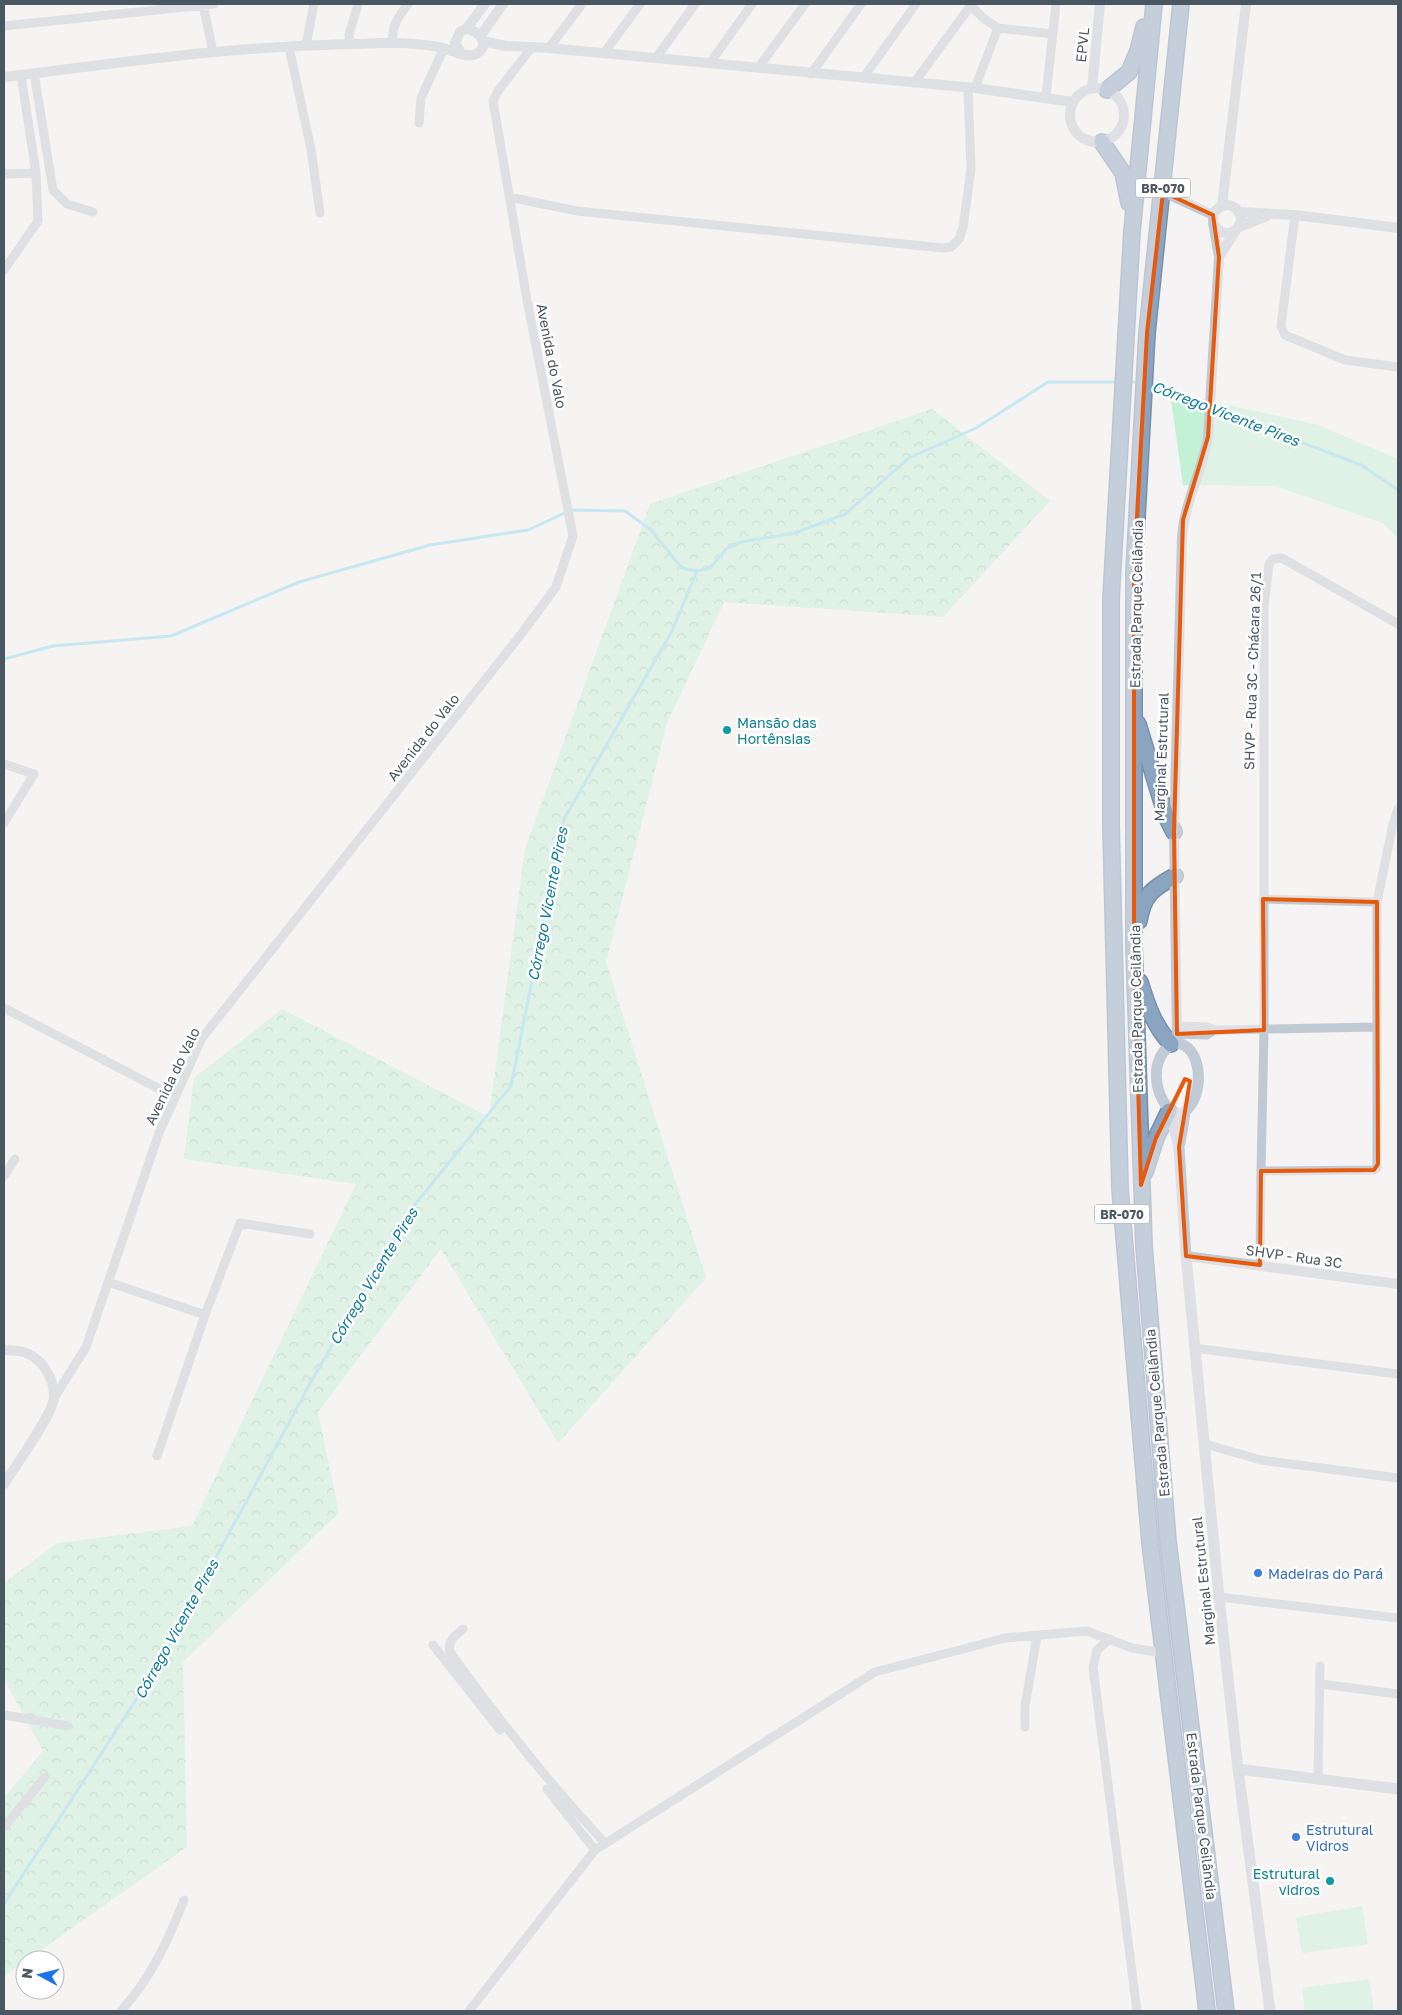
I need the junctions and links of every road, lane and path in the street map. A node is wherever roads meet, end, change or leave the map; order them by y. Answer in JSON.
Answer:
{"nodes":[{"id":1,"x":187,"y":4,"type":"edge"},
{"id":2,"x":203,"y":4,"type":"edge"},
{"id":3,"x":214,"y":4,"type":"edge"},
{"id":4,"x":314,"y":4,"type":"edge"},
{"id":5,"x":358,"y":4,"type":"edge"},
{"id":6,"x":408,"y":4,"type":"edge"},
{"id":7,"x":485,"y":4,"type":"edge"},
{"id":8,"x":503,"y":4,"type":"edge"},
{"id":9,"x":582,"y":4,"type":"edge"},
{"id":10,"x":640,"y":4,"type":"edge"},
{"id":11,"x":695,"y":4,"type":"edge"},
{"id":12,"x":752,"y":4,"type":"edge"},
{"id":13,"x":805,"y":4,"type":"edge"},
{"id":14,"x":861,"y":4,"type":"edge"},
{"id":15,"x":916,"y":4,"type":"edge"},
{"id":16,"x":971,"y":4,"type":"edge"},
{"id":17,"x":1056,"y":4,"type":"edge"},
{"id":18,"x":1100,"y":4,"type":"edge"},
{"id":19,"x":1152,"y":4,"type":"edge"},
{"id":20,"x":1181,"y":4,"type":"edge"},
{"id":21,"x":1246,"y":4,"type":"edge"},
{"id":22,"x":4,"y":26,"type":"edge"},
{"id":23,"x":998,"y":28,"type":"junction"},
{"id":24,"x":466,"y":29,"type":"junction"},
{"id":25,"x":1053,"y":34,"type":"junction"},
{"id":26,"x":456,"y":38,"type":"junction"},
{"id":27,"x":481,"y":42,"type":"junction"},
{"id":28,"x":393,"y":43,"type":"junction"},
{"id":29,"x":350,"y":44,"type":"junction"},
{"id":30,"x":306,"y":45,"type":"junction"},
{"id":31,"x":289,"y":46,"type":"junction"},
{"id":32,"x":532,"y":47,"type":"junction"},
{"id":33,"x":441,"y":48,"type":"junction"},
{"id":34,"x":550,"y":48,"type":"junction"},
{"id":35,"x":213,"y":52,"type":"junction"},
{"id":36,"x":461,"y":53,"type":"junction"},
{"id":37,"x":604,"y":53,"type":"junction"},
{"id":38,"x":656,"y":58,"type":"junction"},
{"id":39,"x":710,"y":63,"type":"junction"},
{"id":40,"x":758,"y":68,"type":"junction"},
{"id":41,"x":34,"y":73,"type":"junction"},
{"id":42,"x":811,"y":74,"type":"junction"},
{"id":43,"x":21,"y":75,"type":"junction"},
{"id":44,"x":4,"y":77,"type":"edge"},
{"id":45,"x":863,"y":78,"type":"junction"},
{"id":46,"x":914,"y":83,"type":"junction"},
{"id":47,"x":972,"y":88,"type":"junction"},
{"id":48,"x":1099,"y":89,"type":"junction"},
{"id":49,"x":1046,"y":96,"type":"junction"},
{"id":50,"x":1073,"y":102,"type":"junction"},
{"id":51,"x":419,"y":123,"type":"dead end"},
{"id":52,"x":1102,"y":142,"type":"junction"},
{"id":53,"x":36,"y":173,"type":"junction"},
{"id":54,"x":4,"y":174,"type":"edge"},
{"id":55,"x":1163,"y":192,"type":"junction"},
{"id":56,"x":509,"y":197,"type":"junction"},
{"id":57,"x":1222,"y":206,"type":"junction"},
{"id":58,"x":93,"y":212,"type":"dead end"},
{"id":59,"x":1238,"y":212,"type":"junction"},
{"id":60,"x":320,"y":213,"type":"dead end"},
{"id":61,"x":1270,"y":214,"type":"junction"},
{"id":62,"x":1295,"y":215,"type":"junction"},
{"id":63,"x":1213,"y":219,"type":"junction"},
{"id":64,"x":1237,"y":228,"type":"junction"},
{"id":65,"x":1398,"y":228,"type":"edge"},
{"id":66,"x":1132,"y":231,"type":"junction"},
{"id":67,"x":1219,"y":257,"type":"junction"},
{"id":68,"x":4,"y":270,"type":"edge"},
{"id":69,"x":1398,"y":367,"type":"edge"},
{"id":70,"x":1398,"y":624,"type":"edge"},
{"id":71,"x":1133,"y":708,"type":"junction"},
{"id":72,"x":4,"y":764,"type":"edge"},
{"id":73,"x":1398,"y":809,"type":"edge"},
{"id":74,"x":4,"y":823,"type":"edge"},
{"id":75,"x":1174,"y":832,"type":"junction"},
{"id":76,"x":1175,"y":876,"type":"junction"},
{"id":77,"x":1263,"y":899,"type":"junction"},
{"id":78,"x":1377,"y":902,"type":"junction"},
{"id":79,"x":1134,"y":947,"type":"junction"},
{"id":80,"x":1134,"y":965,"type":"junction"},
{"id":81,"x":4,"y":1008,"type":"edge"},
{"id":82,"x":1377,"y":1027,"type":"junction"},
{"id":83,"x":1264,"y":1030,"type":"junction"},
{"id":84,"x":1176,"y":1037,"type":"junction"},
{"id":85,"x":176,"y":1097,"type":"junction"},
{"id":86,"x":1170,"y":1111,"type":"junction"},
{"id":87,"x":1185,"y":1113,"type":"junction"},
{"id":88,"x":1179,"y":1147,"type":"junction"},
{"id":89,"x":15,"y":1159,"type":"dead end"},
{"id":90,"x":1261,"y":1171,"type":"junction"},
{"id":91,"x":4,"y":1176,"type":"edge"},
{"id":92,"x":1141,"y":1185,"type":"junction"},
{"id":93,"x":310,"y":1234,"type":"dead end"},
{"id":94,"x":1186,"y":1256,"type":"junction"},
{"id":95,"x":1260,"y":1265,"type":"junction"},
{"id":96,"x":108,"y":1282,"type":"junction"},
{"id":97,"x":1398,"y":1284,"type":"edge"},
{"id":98,"x":205,"y":1315,"type":"junction"},
{"id":99,"x":1194,"y":1348,"type":"junction"},
{"id":100,"x":4,"y":1350,"type":"edge"},
{"id":101,"x":1398,"y":1374,"type":"edge"},
{"id":102,"x":54,"y":1398,"type":"junction"},
{"id":103,"x":1205,"y":1444,"type":"junction"},
{"id":104,"x":157,"y":1456,"type":"dead end"},
{"id":105,"x":1398,"y":1478,"type":"edge"},
{"id":106,"x":4,"y":1484,"type":"edge"},
{"id":107,"x":1219,"y":1597,"type":"junction"},
{"id":108,"x":1398,"y":1618,"type":"edge"},
{"id":109,"x":463,"y":1629,"type":"dead end"},
{"id":110,"x":1037,"y":1636,"type":"junction"},
{"id":111,"x":1110,"y":1639,"type":"junction"},
{"id":112,"x":433,"y":1645,"type":"dead end"},
{"id":113,"x":1163,"y":1653,"type":"junction"},
{"id":114,"x":1320,"y":1666,"type":"dead end"},
{"id":115,"x":1321,"y":1684,"type":"junction"},
{"id":116,"x":1398,"y":1694,"type":"edge"},
{"id":117,"x":4,"y":1715,"type":"edge"},
{"id":118,"x":68,"y":1726,"type":"dead end"},
{"id":119,"x":1025,"y":1727,"type":"dead end"},
{"id":120,"x":1238,"y":1769,"type":"junction"},
{"id":121,"x":45,"y":1778,"type":"dead end"},
{"id":122,"x":1318,"y":1778,"type":"junction"},
{"id":123,"x":1398,"y":1789,"type":"edge"},
{"id":124,"x":5,"y":1823,"type":"edge"},
{"id":125,"x":604,"y":1842,"type":"junction"},
{"id":126,"x":594,"y":1850,"type":"junction"},
{"id":127,"x":184,"y":1900,"type":"dead end"},
{"id":128,"x":121,"y":2011,"type":"edge"},
{"id":129,"x":469,"y":2011,"type":"edge"},
{"id":130,"x":1138,"y":2011,"type":"edge"},
{"id":131,"x":1207,"y":2011,"type":"edge"},
{"id":132,"x":1226,"y":2011,"type":"edge"},
{"id":133,"x":1270,"y":2011,"type":"edge"}],
"edges":[{"from":1,"to":2,"type":"street"},
{"from":1,"to":22,"type":"street"},
{"from":2,"to":3,"type":"street"},
{"from":2,"to":35,"type":"street"},
{"from":4,"to":30,"type":"street"},
{"from":5,"to":29,"type":"street"},
{"from":6,"to":28,"type":"street"},
{"from":7,"to":24,"type":"street"},
{"from":8,"to":27,"type":"street"},
{"from":9,"to":34,"type":"street"},
{"from":10,"to":37,"type":"street"},
{"from":11,"to":38,"type":"street"},
{"from":12,"to":39,"type":"street"},
{"from":13,"to":40,"type":"street"},
{"from":14,"to":42,"type":"street"},
{"from":15,"to":45,"type":"street"},
{"from":16,"to":23,"type":"street"},
{"from":16,"to":46,"type":"street"},
{"from":17,"to":25,"type":"street"},
{"from":18,"to":48,"type":"street","name":"EPVL"},
{"from":19,"to":48,"type":"highway"},
{"from":19,"to":66,"type":"highway","name":"Estrada Parque Ceilândia","number":"BR-070"},
{"from":20,"to":55,"type":"highway","name":"Estrada Parque Ceilândia","number":"BR-070"},
{"from":21,"to":57,"type":"street"},
{"from":23,"to":25,"type":"street"},
{"from":23,"to":47,"type":"street"},
{"from":24,"to":26,"type":"street"},
{"from":24,"to":27,"type":"street"},
{"from":25,"to":49,"type":"street"},
{"from":26,"to":33,"type":"street"},
{"from":26,"to":36,"type":"street"},
{"from":27,"to":32,"type":"street"},
{"from":27,"to":36,"type":"street"},
{"from":28,"to":29,"type":"street"},
{"from":28,"to":33,"type":"street"},
{"from":29,"to":30,"type":"street"},
{"from":30,"to":31,"type":"street"},
{"from":31,"to":35,"type":"street"},
{"from":31,"to":60,"type":"street"},
{"from":32,"to":34,"type":"street"},
{"from":32,"to":56,"type":"street","name":"Avenida do Valo"},
{"from":33,"to":36,"type":"street"},
{"from":33,"to":51,"type":"street"},
{"from":34,"to":37,"type":"street"},
{"from":35,"to":41,"type":"street"},
{"from":37,"to":38,"type":"street"},
{"from":38,"to":39,"type":"street"},
{"from":39,"to":40,"type":"street"},
{"from":40,"to":42,"type":"street"},
{"from":41,"to":43,"type":"street"},
{"from":41,"to":58,"type":"street"},
{"from":42,"to":45,"type":"street"},
{"from":43,"to":44,"type":"street"},
{"from":43,"to":53,"type":"street"},
{"from":45,"to":46,"type":"street"},
{"from":46,"to":47,"type":"street"},
{"from":47,"to":49,"type":"street"},
{"from":47,"to":56,"type":"street"},
{"from":48,"to":50,"type":"street"},
{"from":48,"to":52,"type":"street"},
{"from":49,"to":50,"type":"street"},
{"from":50,"to":52,"type":"street"},
{"from":52,"to":66,"type":"highway"},
{"from":53,"to":54,"type":"street"},
{"from":53,"to":68,"type":"street"},
{"from":55,"to":63,"type":"street"},
{"from":55,"to":71,"type":"highway","name":"Estrada Parque Ceilândia","number":"BR-070"},
{"from":56,"to":85,"type":"street","name":"Avenida do Valo"},
{"from":57,"to":59,"type":"street"},
{"from":57,"to":63,"type":"street"},
{"from":59,"to":61,"type":"street"},
{"from":59,"to":64,"type":"street"},
{"from":61,"to":62,"type":"street"},
{"from":61,"to":64,"type":"street"},
{"from":62,"to":65,"type":"street"},
{"from":62,"to":69,"type":"street"},
{"from":63,"to":64,"type":"street"},
{"from":63,"to":67,"type":"street","name":"Marginal Estrutural"},
{"from":64,"to":67,"type":"street"},
{"from":66,"to":113,"type":"highway","name":"Estrada Parque Ceilândia","number":"BR-070"},
{"from":67,"to":75,"type":"street","name":"Marginal Estrutural"},
{"from":70,"to":77,"type":"street","name":"SHVP - Rua 3C - Chácara 26/1"},
{"from":71,"to":75,"type":"highway"},
{"from":71,"to":79,"type":"highway","name":"Estrada Parque Ceilândia","number":"BR-070"},
{"from":72,"to":74,"type":"street"},
{"from":73,"to":78,"type":"street"},
{"from":75,"to":76,"type":"street","name":"Marginal Estrutural"},
{"from":76,"to":79,"type":"highway"},
{"from":76,"to":84,"type":"street","name":"Marginal Estrutural"},
{"from":77,"to":78,"type":"street"},
{"from":77,"to":83,"type":"street","name":"SHVP - Rua 3C - Chácara 26/1"},
{"from":78,"to":82,"type":"street"},
{"from":79,"to":80,"type":"highway","name":"Estrada Parque Ceilândia","number":"BR-070"},
{"from":80,"to":84,"type":"highway"},
{"from":80,"to":92,"type":"highway","name":"Estrada Parque Ceilândia","number":"BR-070"},
{"from":81,"to":85,"type":"street"},
{"from":82,"to":83,"type":"street"},
{"from":82,"to":90,"type":"street"},
{"from":83,"to":84,"type":"street"},
{"from":83,"to":90,"type":"street","name":"SHVP - Rua 3C - Chácara 26/1"},
{"from":84,"to":86,"type":"main road","name":"Marginal Estrutural"},
{"from":84,"to":87,"type":"main road","name":"Marginal Estrutural"},
{"from":85,"to":96,"type":"street","name":"Avenida do Valo"},
{"from":86,"to":87,"type":"main road"},
{"from":86,"to":88,"type":"main road","name":"Marginal Estrutural"},
{"from":86,"to":92,"type":"highway"},
{"from":87,"to":88,"type":"main road","name":"Marginal Estrutural"},
{"from":88,"to":94,"type":"main road","name":"Marginal Estrutural"},
{"from":89,"to":91,"type":"street"},
{"from":90,"to":95,"type":"street","name":"SHVP - Rua 3C - Chácara 26/1"},
{"from":92,"to":132,"type":"highway","name":"Estrada Parque Ceilândia","number":"BR-070"},
{"from":93,"to":98,"type":"street"},
{"from":94,"to":95,"type":"street","name":"SHVP - Rua 3C"},
{"from":94,"to":99,"type":"main road","name":"Marginal Estrutural"},
{"from":95,"to":97,"type":"street","name":"SHVP - Rua 3C"},
{"from":96,"to":98,"type":"street"},
{"from":96,"to":102,"type":"street","name":"Avenida do Valo"},
{"from":98,"to":104,"type":"street"},
{"from":99,"to":101,"type":"street"},
{"from":99,"to":103,"type":"main road","name":"Marginal Estrutural"},
{"from":100,"to":102,"type":"street"},
{"from":102,"to":106,"type":"street"},
{"from":103,"to":105,"type":"street"},
{"from":103,"to":107,"type":"main road","name":"Marginal Estrutural"},
{"from":107,"to":108,"type":"street"},
{"from":107,"to":120,"type":"main road","name":"Marginal Estrutural"},
{"from":109,"to":125,"type":"street"},
{"from":110,"to":111,"type":"street"},
{"from":110,"to":119,"type":"street"},
{"from":110,"to":125,"type":"street"},
{"from":111,"to":113,"type":"street"},
{"from":111,"to":130,"type":"street"},
{"from":112,"to":126,"type":"street"},
{"from":113,"to":131,"type":"highway","name":"Estrada Parque Ceilândia","number":"BR-070"},
{"from":114,"to":115,"type":"street"},
{"from":115,"to":116,"type":"street"},
{"from":115,"to":122,"type":"street"},
{"from":117,"to":118,"type":"street"},
{"from":120,"to":122,"type":"main road"},
{"from":120,"to":133,"type":"main road","name":"Marginal Estrutural"},
{"from":121,"to":124,"type":"street"},
{"from":122,"to":123,"type":"main road"},
{"from":125,"to":126,"type":"street"},
{"from":126,"to":129,"type":"street"},
{"from":127,"to":128,"type":"street"}]}
